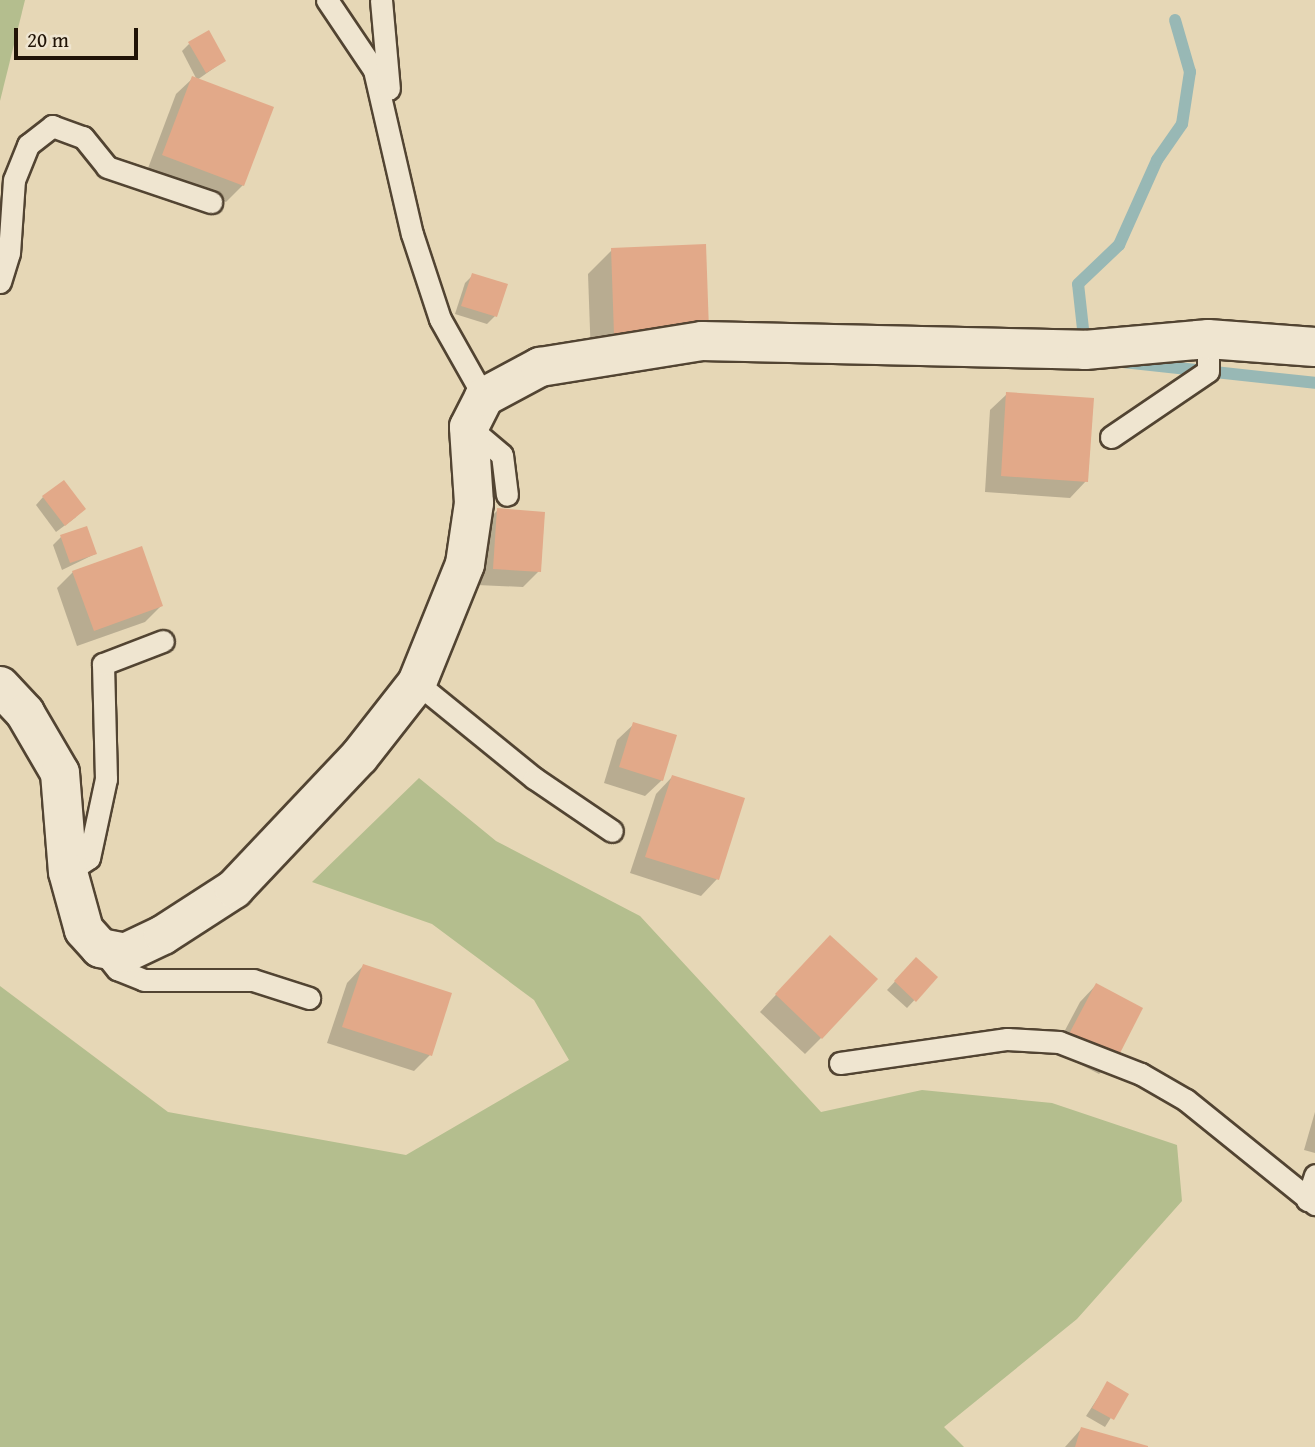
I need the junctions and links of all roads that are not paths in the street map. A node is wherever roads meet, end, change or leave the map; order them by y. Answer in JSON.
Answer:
{"nodes":[{"id":1,"x":327,"y":0,"type":"edge"},
{"id":2,"x":381,"y":0,"type":"edge"},
{"id":3,"x":395,"y":144,"type":"junction"},
{"id":4,"x":211,"y":202,"type":"dead end"},
{"id":5,"x":0,"y":282,"type":"edge"},
{"id":6,"x":1208,"y":340,"type":"junction"},
{"id":7,"x":1315,"y":347,"type":"edge"},
{"id":8,"x":477,"y":412,"type":"junction"},
{"id":9,"x":1111,"y":437,"type":"dead end"},
{"id":10,"x":507,"y":495,"type":"dead end"},
{"id":11,"x":163,"y":641,"type":"dead end"},
{"id":12,"x":417,"y":683,"type":"junction"},
{"id":13,"x":0,"y":686,"type":"edge"},
{"id":14,"x":612,"y":831,"type":"dead end"},
{"id":15,"x":68,"y":872,"type":"junction"},
{"id":16,"x":100,"y":948,"type":"junction"},
{"id":17,"x":309,"y":998,"type":"dead end"},
{"id":18,"x":840,"y":1063,"type":"dead end"},
{"id":19,"x":1315,"y":1175,"type":"edge"},
{"id":20,"x":1311,"y":1202,"type":"edge"}],
"edges":[{"from":1,"to":3,"type":"lane"},
{"from":2,"to":3,"type":"lane"},
{"from":3,"to":8,"type":"lane"},
{"from":4,"to":5,"type":"lane"},
{"from":6,"to":7,"type":"street"},
{"from":6,"to":8,"type":"street"},
{"from":6,"to":9,"type":"lane"},
{"from":8,"to":10,"type":"lane"},
{"from":8,"to":12,"type":"street"},
{"from":11,"to":15,"type":"lane"},
{"from":12,"to":14,"type":"lane"},
{"from":12,"to":16,"type":"street"},
{"from":13,"to":15,"type":"street"},
{"from":15,"to":16,"type":"street"},
{"from":16,"to":17,"type":"lane"},
{"from":18,"to":20,"type":"lane"},
{"from":19,"to":20,"type":"lane"}]}
